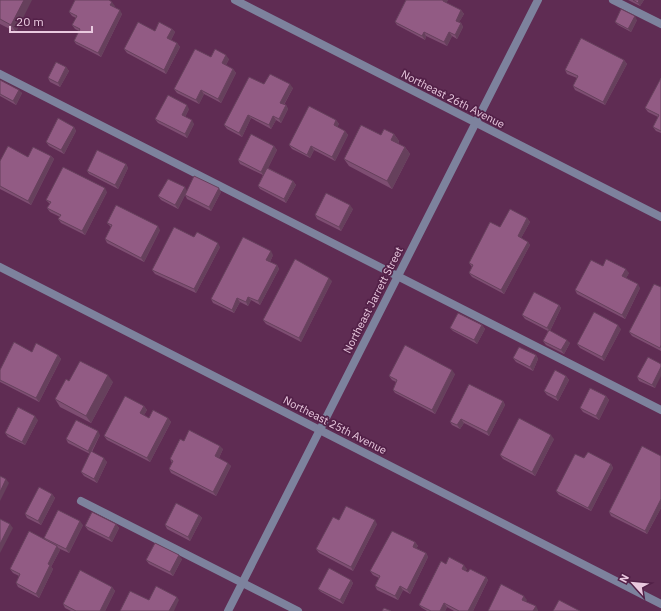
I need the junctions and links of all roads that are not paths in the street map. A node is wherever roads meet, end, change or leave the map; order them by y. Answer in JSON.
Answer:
{"nodes":[{"id":1,"x":235,"y":0,"type":"edge"},
{"id":2,"x":538,"y":0,"type":"edge"},
{"id":3,"x":613,"y":0,"type":"edge"},
{"id":4,"x":661,"y":24,"type":"edge"},
{"id":5,"x":0,"y":74,"type":"edge"},
{"id":6,"x":476,"y":122,"type":"junction"},
{"id":7,"x":661,"y":217,"type":"edge"},
{"id":8,"x":0,"y":267,"type":"edge"},
{"id":9,"x":398,"y":275,"type":"junction"},
{"id":10,"x":661,"y":410,"type":"edge"},
{"id":11,"x":320,"y":430,"type":"junction"},
{"id":12,"x":81,"y":501,"type":"dead end"},
{"id":13,"x":242,"y":583,"type":"junction"},
{"id":14,"x":661,"y":604,"type":"edge"},
{"id":15,"x":228,"y":611,"type":"edge"},
{"id":16,"x":298,"y":611,"type":"edge"}],
"edges":[{"from":1,"to":6,"type":"street","name":"Northeast 26th Avenue"},
{"from":2,"to":6,"type":"street","name":"Northeast Jarrett Street"},
{"from":3,"to":4,"type":"street"},
{"from":5,"to":9,"type":"street"},
{"from":6,"to":7,"type":"street","name":"Northeast 26th Avenue"},
{"from":6,"to":9,"type":"street","name":"Northeast Jarrett Street"},
{"from":8,"to":11,"type":"street","name":"Northeast 25th Avenue"},
{"from":9,"to":10,"type":"street"},
{"from":9,"to":11,"type":"street","name":"Northeast Jarrett Street"},
{"from":11,"to":13,"type":"street","name":"Northeast Jarrett Street"},
{"from":11,"to":14,"type":"street","name":"Northeast 25th Avenue"},
{"from":12,"to":13,"type":"street"},
{"from":13,"to":15,"type":"street","name":"Northeast Jarrett Street"},
{"from":13,"to":16,"type":"street"}]}
